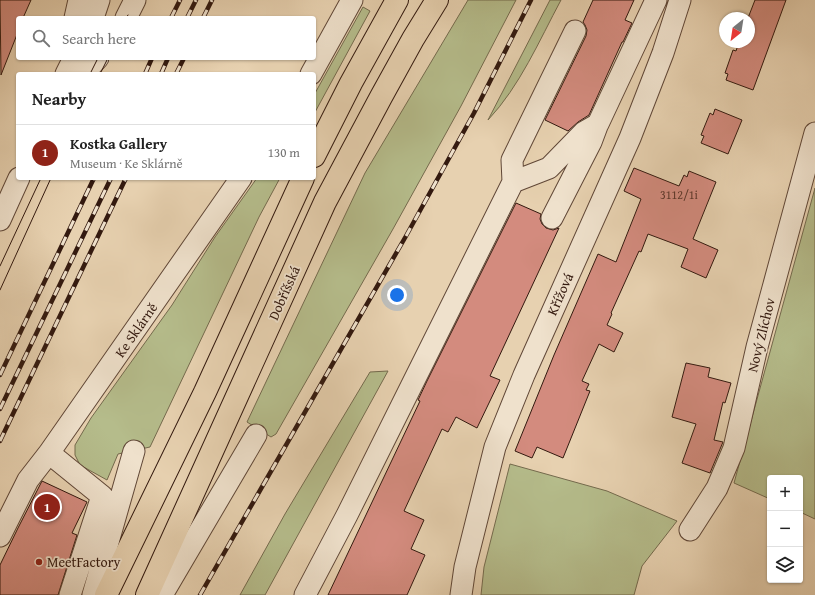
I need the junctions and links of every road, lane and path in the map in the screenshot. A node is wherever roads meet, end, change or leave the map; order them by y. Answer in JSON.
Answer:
{"nodes":[{"id":1,"x":79,"y":0,"type":"edge"},
{"id":2,"x":99,"y":0,"type":"edge"},
{"id":3,"x":352,"y":0,"type":"edge"},
{"id":4,"x":397,"y":0,"type":"edge"},
{"id":5,"x":437,"y":0,"type":"edge"},
{"id":6,"x":656,"y":0,"type":"edge"},
{"id":7,"x":680,"y":0,"type":"edge"},
{"id":8,"x":75,"y":16,"type":"edge"},
{"id":9,"x":94,"y":16,"type":"edge"},
{"id":10,"x":575,"y":31,"type":"dead end"},
{"id":11,"x":63,"y":60,"type":"edge"},
{"id":12,"x":73,"y":60,"type":"edge"},
{"id":13,"x":96,"y":60,"type":"edge"},
{"id":14,"x":60,"y":72,"type":"edge"},
{"id":15,"x":67,"y":72,"type":"edge"},
{"id":16,"x":85,"y":72,"type":"edge"},
{"id":17,"x":312,"y":72,"type":"edge"},
{"id":18,"x":598,"y":124,"type":"junction"},
{"id":19,"x":815,"y":133,"type":"edge"},
{"id":20,"x":316,"y":152,"type":"edge"},
{"id":21,"x":18,"y":180,"type":"edge"},
{"id":22,"x":241,"y":180,"type":"edge"},
{"id":23,"x":302,"y":180,"type":"edge"},
{"id":24,"x":512,"y":182,"type":"junction"},
{"id":25,"x":552,"y":218,"type":"dead end"},
{"id":26,"x":0,"y":220,"type":"edge"},
{"id":27,"x":256,"y":435,"type":"dead end"},
{"id":28,"x":134,"y":451,"type":"dead end"},
{"id":29,"x":49,"y":453,"type":"junction"},
{"id":30,"x":690,"y":530,"type":"dead end"},
{"id":31,"x":0,"y":536,"type":"edge"},
{"id":32,"x":70,"y":595,"type":"edge"},
{"id":33,"x":93,"y":595,"type":"edge"},
{"id":34,"x":106,"y":595,"type":"edge"},
{"id":35,"x":147,"y":595,"type":"edge"},
{"id":36,"x":162,"y":595,"type":"edge"},
{"id":37,"x":305,"y":595,"type":"edge"},
{"id":38,"x":461,"y":595,"type":"edge"}],
"edges":[{"from":1,"to":8,"type":"street"},
{"from":2,"to":9,"type":"street"},
{"from":3,"to":17,"type":"street"},
{"from":4,"to":20,"type":"highway"},
{"from":5,"to":35,"type":"highway","name":"Dobříšská"},
{"from":6,"to":18,"type":"street"},
{"from":7,"to":38,"type":"street","name":"Křížová"},
{"from":10,"to":24,"type":"street"},
{"from":11,"to":14,"type":"street"},
{"from":12,"to":15,"type":"street"},
{"from":13,"to":16,"type":"street"},
{"from":18,"to":24,"type":"street"},
{"from":18,"to":25,"type":"street"},
{"from":19,"to":30,"type":"street","name":"Nový Zlíchov"},
{"from":21,"to":26,"type":"street"},
{"from":22,"to":29,"type":"street","name":"Ke Sklárně"},
{"from":23,"to":34,"type":"highway"},
{"from":24,"to":37,"type":"street"},
{"from":27,"to":36,"type":"street"},
{"from":28,"to":33,"type":"street"},
{"from":29,"to":31,"type":"street","name":"Ke Sklárně"},
{"from":29,"to":32,"type":"street"}]}
